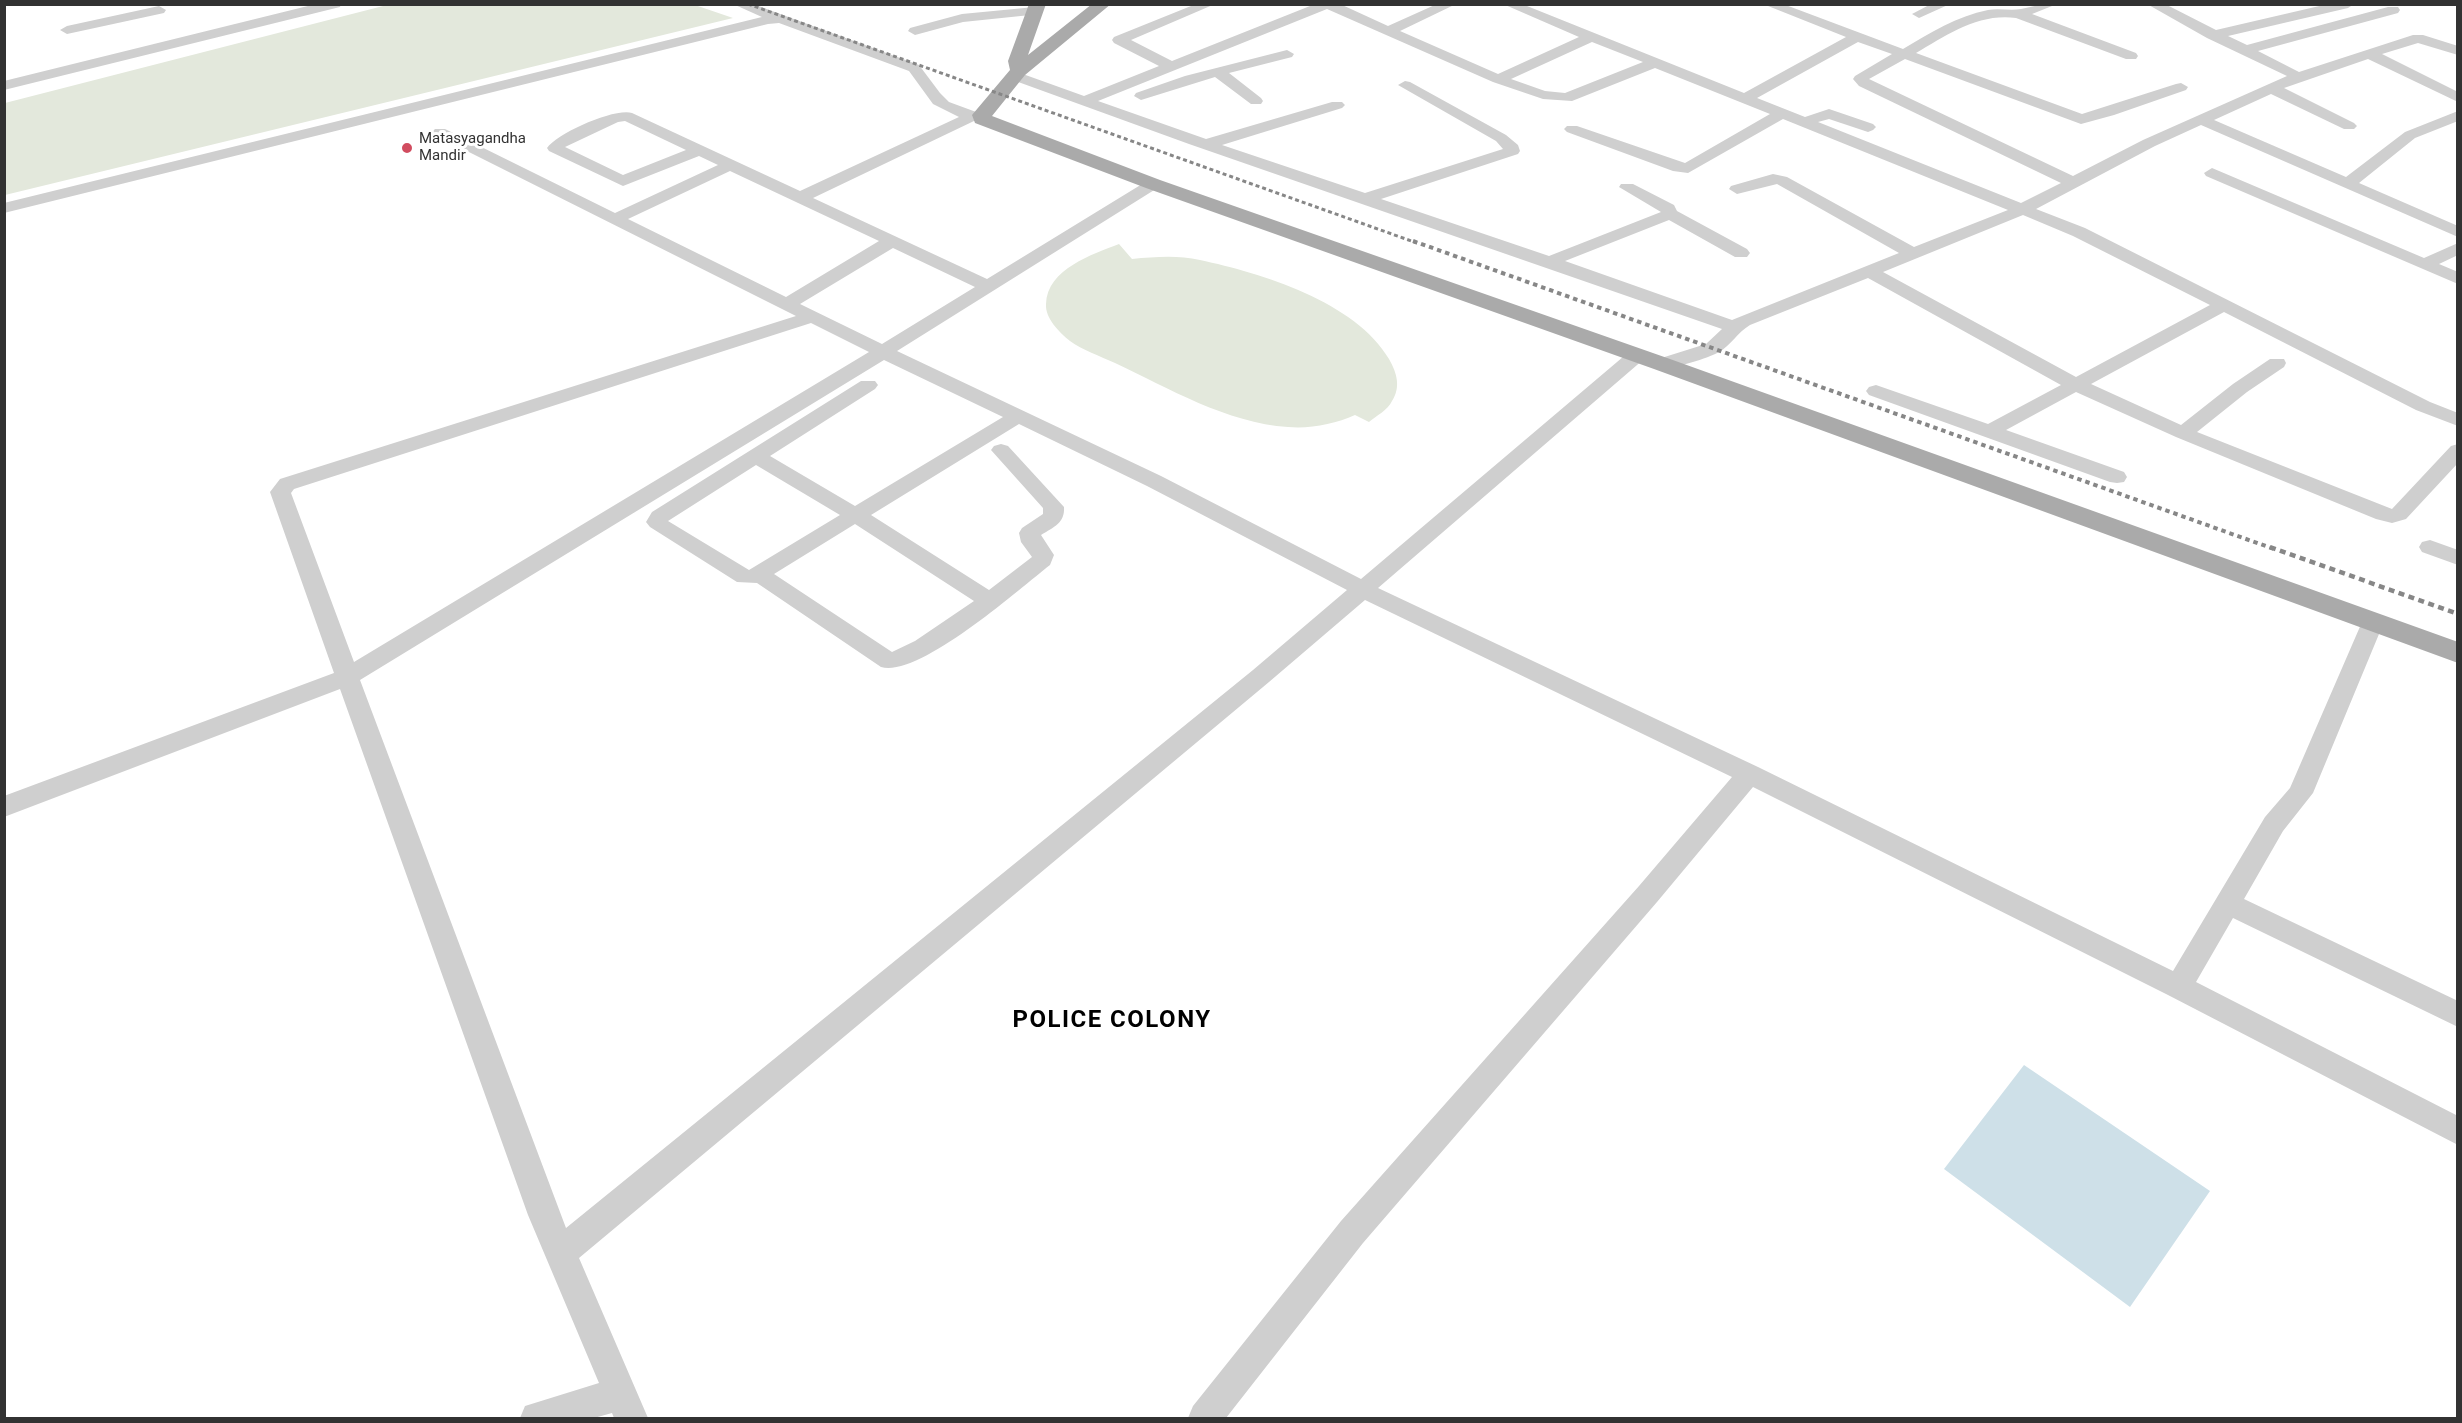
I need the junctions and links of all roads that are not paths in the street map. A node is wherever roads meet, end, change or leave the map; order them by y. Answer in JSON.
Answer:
{"nodes":[{"id":1,"x":335,"y":4,"type":"edge"},
{"id":2,"x":739,"y":4,"type":"edge"},
{"id":3,"x":955,"y":4,"type":"edge"},
{"id":4,"x":1103,"y":4,"type":"edge"},
{"id":5,"x":1209,"y":4,"type":"edge"},
{"id":6,"x":1450,"y":4,"type":"edge"},
{"id":7,"x":1509,"y":4,"type":"edge"},
{"id":8,"x":1768,"y":4,"type":"edge"},
{"id":9,"x":1944,"y":4,"type":"edge"},
{"id":10,"x":2051,"y":4,"type":"edge"},
{"id":11,"x":2348,"y":4,"type":"edge"},
{"id":12,"x":1328,"y":5,"type":"edge"},
{"id":13,"x":158,"y":7,"type":"edge"},
{"id":14,"x":2186,"y":7,"type":"dead end"},
{"id":15,"x":1036,"y":8,"type":"edge"},
{"id":16,"x":2160,"y":8,"type":"edge"},
{"id":17,"x":2393,"y":10,"type":"dead end"},
{"id":18,"x":1919,"y":14,"type":"dead end"},
{"id":19,"x":2019,"y":14,"type":"junction"},
{"id":20,"x":969,"y":17,"type":"junction"},
{"id":21,"x":782,"y":19,"type":"junction"},
{"id":22,"x":66,"y":29,"type":"dead end"},
{"id":23,"x":915,"y":30,"type":"dead end"},
{"id":24,"x":1388,"y":31,"type":"junction"},
{"id":25,"x":2212,"y":35,"type":"junction"},
{"id":26,"x":1590,"y":37,"type":"junction"},
{"id":27,"x":1856,"y":37,"type":"junction"},
{"id":28,"x":173,"y":44,"type":"junction"},
{"id":29,"x":2456,"y":49,"type":"edge"},
{"id":30,"x":2244,"y":50,"type":"junction"},
{"id":31,"x":1287,"y":54,"type":"dead end"},
{"id":32,"x":1904,"y":54,"type":"junction"},
{"id":33,"x":2370,"y":54,"type":"junction"},
{"id":34,"x":2131,"y":56,"type":"dead end"},
{"id":35,"x":1654,"y":63,"type":"junction"},
{"id":36,"x":1172,"y":67,"type":"junction"},
{"id":37,"x":1218,"y":72,"type":"junction"},
{"id":38,"x":1017,"y":73,"type":"junction"},
{"id":39,"x":2295,"y":78,"type":"junction"},
{"id":40,"x":1498,"y":79,"type":"junction"},
{"id":41,"x":1405,"y":85,"type":"dead end"},
{"id":42,"x":4,"y":86,"type":"edge"},
{"id":43,"x":2181,"y":87,"type":"dead end"},
{"id":44,"x":2273,"y":89,"type":"junction"},
{"id":45,"x":1745,"y":98,"type":"junction"},
{"id":46,"x":2457,"y":98,"type":"edge"},
{"id":47,"x":1084,"y":101,"type":"junction"},
{"id":48,"x":1256,"y":101,"type":"dead end"},
{"id":49,"x":1338,"y":105,"type":"dead end"},
{"id":50,"x":1104,"y":108,"type":"junction"},
{"id":51,"x":1782,"y":113,"type":"junction"},
{"id":52,"x":2457,"y":115,"type":"edge"},
{"id":53,"x":977,"y":117,"type":"junction"},
{"id":54,"x":2202,"y":120,"type":"junction"},
{"id":55,"x":1804,"y":122,"type":"junction"},
{"id":56,"x":2349,"y":126,"type":"dead end"},
{"id":57,"x":1869,"y":127,"type":"dead end"},
{"id":58,"x":1572,"y":129,"type":"dead end"},
{"id":59,"x":440,"y":132,"type":"dead end"},
{"id":60,"x":1208,"y":144,"type":"junction"},
{"id":61,"x":699,"y":150,"type":"junction"},
{"id":62,"x":730,"y":165,"type":"junction"},
{"id":63,"x":2212,"y":173,"type":"dead end"},
{"id":64,"x":2075,"y":183,"type":"junction"},
{"id":65,"x":1153,"y":184,"type":"junction"},
{"id":66,"x":2347,"y":184,"type":"junction"},
{"id":67,"x":1627,"y":187,"type":"dead end"},
{"id":68,"x":1737,"y":189,"type":"dead end"},
{"id":69,"x":800,"y":198,"type":"junction"},
{"id":70,"x":1367,"y":198,"type":"junction"},
{"id":71,"x":4,"y":208,"type":"edge"},
{"id":72,"x":2020,"y":210,"type":"junction"},
{"id":73,"x":1670,"y":214,"type":"junction"},
{"id":74,"x":615,"y":219,"type":"junction"},
{"id":75,"x":2457,"y":232,"type":"edge"},
{"id":76,"x":892,"y":241,"type":"junction"},
{"id":77,"x":2457,"y":248,"type":"edge"},
{"id":78,"x":1741,"y":253,"type":"dead end"},
{"id":79,"x":1913,"y":254,"type":"junction"},
{"id":80,"x":1551,"y":261,"type":"junction"},
{"id":81,"x":2424,"y":265,"type":"junction"},
{"id":82,"x":1868,"y":271,"type":"junction"},
{"id":83,"x":2457,"y":279,"type":"edge"},
{"id":84,"x":989,"y":287,"type":"junction"},
{"id":85,"x":786,"y":304,"type":"junction"},
{"id":86,"x":2224,"y":305,"type":"junction"},
{"id":87,"x":811,"y":317,"type":"junction"},
{"id":88,"x":1734,"y":327,"type":"junction"},
{"id":89,"x":883,"y":352,"type":"junction"},
{"id":90,"x":1637,"y":355,"type":"junction"},
{"id":91,"x":2277,"y":363,"type":"dead end"},
{"id":92,"x":1662,"y":364,"type":"junction"},
{"id":93,"x":2076,"y":384,"type":"junction"},
{"id":94,"x":868,"y":385,"type":"dead end"},
{"id":95,"x":1876,"y":391,"type":"dead end"},
{"id":96,"x":1017,"y":417,"type":"junction"},
{"id":97,"x":2457,"y":420,"type":"edge"},
{"id":98,"x":1991,"y":430,"type":"junction"},
{"id":99,"x":2183,"y":433,"type":"junction"},
{"id":100,"x":1001,"y":450,"type":"dead end"},
{"id":101,"x":2457,"y":450,"type":"edge"},
{"id":102,"x":755,"y":456,"type":"junction"},
{"id":103,"x":2117,"y":477,"type":"dead end"},
{"id":104,"x":856,"y":515,"type":"junction"},
{"id":105,"x":2430,"y":547,"type":"dead end"},
{"id":106,"x":2457,"y":558,"type":"edge"},
{"id":107,"x":759,"y":574,"type":"junction"},
{"id":108,"x":1364,"y":590,"type":"junction"},
{"id":109,"x":988,"y":600,"type":"junction"},
{"id":110,"x":2373,"y":622,"type":"junction"},
{"id":111,"x":2457,"y":653,"type":"edge"},
{"id":112,"x":349,"y":676,"type":"junction"},
{"id":113,"x":1749,"y":774,"type":"junction"},
{"id":114,"x":4,"y":807,"type":"edge"},
{"id":115,"x":2228,"y":903,"type":"junction"},
{"id":116,"x":2178,"y":987,"type":"junction"},
{"id":117,"x":2457,"y":1015,"type":"edge"},
{"id":118,"x":2457,"y":1131,"type":"edge"},
{"id":119,"x":560,"y":1254,"type":"junction"},
{"id":120,"x":626,"y":1406,"type":"edge"},
{"id":121,"x":537,"y":1419,"type":"edge"},
{"id":122,"x":1205,"y":1419,"type":"edge"}],
"edges":[{"from":1,"to":28,"type":"street"},
{"from":2,"to":21,"type":"street"},
{"from":3,"to":20,"type":"street"},
{"from":4,"to":38,"type":"main road"},
{"from":5,"to":36,"type":"street"},
{"from":6,"to":24,"type":"street"},
{"from":7,"to":26,"type":"street"},
{"from":8,"to":27,"type":"street"},
{"from":9,"to":18,"type":"street"},
{"from":10,"to":19,"type":"street"},
{"from":11,"to":25,"type":"street"},
{"from":12,"to":24,"type":"street"},
{"from":12,"to":36,"type":"street"},
{"from":13,"to":22,"type":"street"},
{"from":13,"to":28,"type":"street"},
{"from":14,"to":16,"type":"street"},
{"from":15,"to":20,"type":"street"},
{"from":15,"to":38,"type":"main road"},
{"from":16,"to":25,"type":"street"},
{"from":17,"to":30,"type":"street"},
{"from":19,"to":32,"type":"street"},
{"from":19,"to":34,"type":"street"},
{"from":20,"to":23,"type":"street"},
{"from":21,"to":53,"type":"street"},
{"from":21,"to":71,"type":"street"},
{"from":24,"to":40,"type":"street"},
{"from":25,"to":30,"type":"street"},
{"from":26,"to":35,"type":"street"},
{"from":26,"to":40,"type":"street"},
{"from":27,"to":32,"type":"street"},
{"from":27,"to":45,"type":"street"},
{"from":28,"to":42,"type":"street"},
{"from":29,"to":33,"type":"street"},
{"from":30,"to":39,"type":"street"},
{"from":31,"to":37,"type":"street"},
{"from":32,"to":43,"type":"street"},
{"from":32,"to":64,"type":"street"},
{"from":33,"to":39,"type":"street"},
{"from":33,"to":46,"type":"street"},
{"from":35,"to":40,"type":"street"},
{"from":35,"to":45,"type":"street"},
{"from":36,"to":47,"type":"street"},
{"from":37,"to":48,"type":"street"},
{"from":37,"to":50,"type":"street"},
{"from":38,"to":47,"type":"street"},
{"from":38,"to":53,"type":"main road"},
{"from":39,"to":44,"type":"street"},
{"from":41,"to":70,"type":"street"},
{"from":44,"to":54,"type":"street"},
{"from":44,"to":56,"type":"street"},
{"from":45,"to":51,"type":"street"},
{"from":47,"to":50,"type":"street"},
{"from":49,"to":60,"type":"street"},
{"from":50,"to":60,"type":"street"},
{"from":51,"to":55,"type":"street"},
{"from":51,"to":58,"type":"street"},
{"from":52,"to":66,"type":"street"},
{"from":53,"to":65,"type":"main road"},
{"from":53,"to":69,"type":"street"},
{"from":54,"to":64,"type":"street"},
{"from":54,"to":66,"type":"street"},
{"from":55,"to":57,"type":"street"},
{"from":55,"to":72,"type":"street"},
{"from":59,"to":74,"type":"street"},
{"from":60,"to":70,"type":"street"},
{"from":61,"to":61,"type":"street"},
{"from":61,"to":62,"type":"street"},
{"from":62,"to":69,"type":"street"},
{"from":62,"to":74,"type":"street"},
{"from":63,"to":81,"type":"street"},
{"from":64,"to":72,"type":"street"},
{"from":65,"to":84,"type":"street"},
{"from":65,"to":90,"type":"main road"},
{"from":66,"to":75,"type":"street"},
{"from":67,"to":73,"type":"street"},
{"from":68,"to":79,"type":"street"},
{"from":69,"to":76,"type":"street"},
{"from":70,"to":80,"type":"street"},
{"from":72,"to":79,"type":"street"},
{"from":72,"to":86,"type":"street"},
{"from":73,"to":78,"type":"street"},
{"from":73,"to":80,"type":"street"},
{"from":74,"to":85,"type":"street"},
{"from":76,"to":84,"type":"street"},
{"from":76,"to":85,"type":"street"},
{"from":77,"to":81,"type":"street"},
{"from":79,"to":82,"type":"street"},
{"from":80,"to":88,"type":"street"},
{"from":81,"to":83,"type":"street"},
{"from":82,"to":88,"type":"street"},
{"from":82,"to":93,"type":"street"},
{"from":84,"to":89,"type":"street"},
{"from":85,"to":87,"type":"street"},
{"from":86,"to":93,"type":"street"},
{"from":86,"to":97,"type":"street"},
{"from":87,"to":89,"type":"street"},
{"from":87,"to":112,"type":"street"},
{"from":88,"to":92,"type":"street"},
{"from":89,"to":96,"type":"street"},
{"from":89,"to":112,"type":"street"},
{"from":90,"to":92,"type":"main road"},
{"from":90,"to":108,"type":"street"},
{"from":91,"to":99,"type":"street"},
{"from":92,"to":110,"type":"main road"},
{"from":93,"to":98,"type":"street"},
{"from":93,"to":99,"type":"street"},
{"from":94,"to":102,"type":"street"},
{"from":95,"to":98,"type":"street"},
{"from":96,"to":104,"type":"street"},
{"from":96,"to":108,"type":"street"},
{"from":98,"to":103,"type":"street"},
{"from":99,"to":101,"type":"street"},
{"from":100,"to":109,"type":"street"},
{"from":102,"to":104,"type":"street"},
{"from":102,"to":107,"type":"street"},
{"from":104,"to":107,"type":"street"},
{"from":104,"to":109,"type":"street"},
{"from":105,"to":106,"type":"street"},
{"from":107,"to":109,"type":"street"},
{"from":108,"to":113,"type":"street"},
{"from":108,"to":119,"type":"street"},
{"from":110,"to":111,"type":"main road"},
{"from":110,"to":115,"type":"street"},
{"from":112,"to":114,"type":"street"},
{"from":112,"to":119,"type":"street"},
{"from":113,"to":116,"type":"street"},
{"from":113,"to":122,"type":"street"},
{"from":115,"to":116,"type":"street"},
{"from":115,"to":117,"type":"street"},
{"from":116,"to":118,"type":"street"},
{"from":119,"to":120,"type":"street"},
{"from":120,"to":121,"type":"street"}]}
